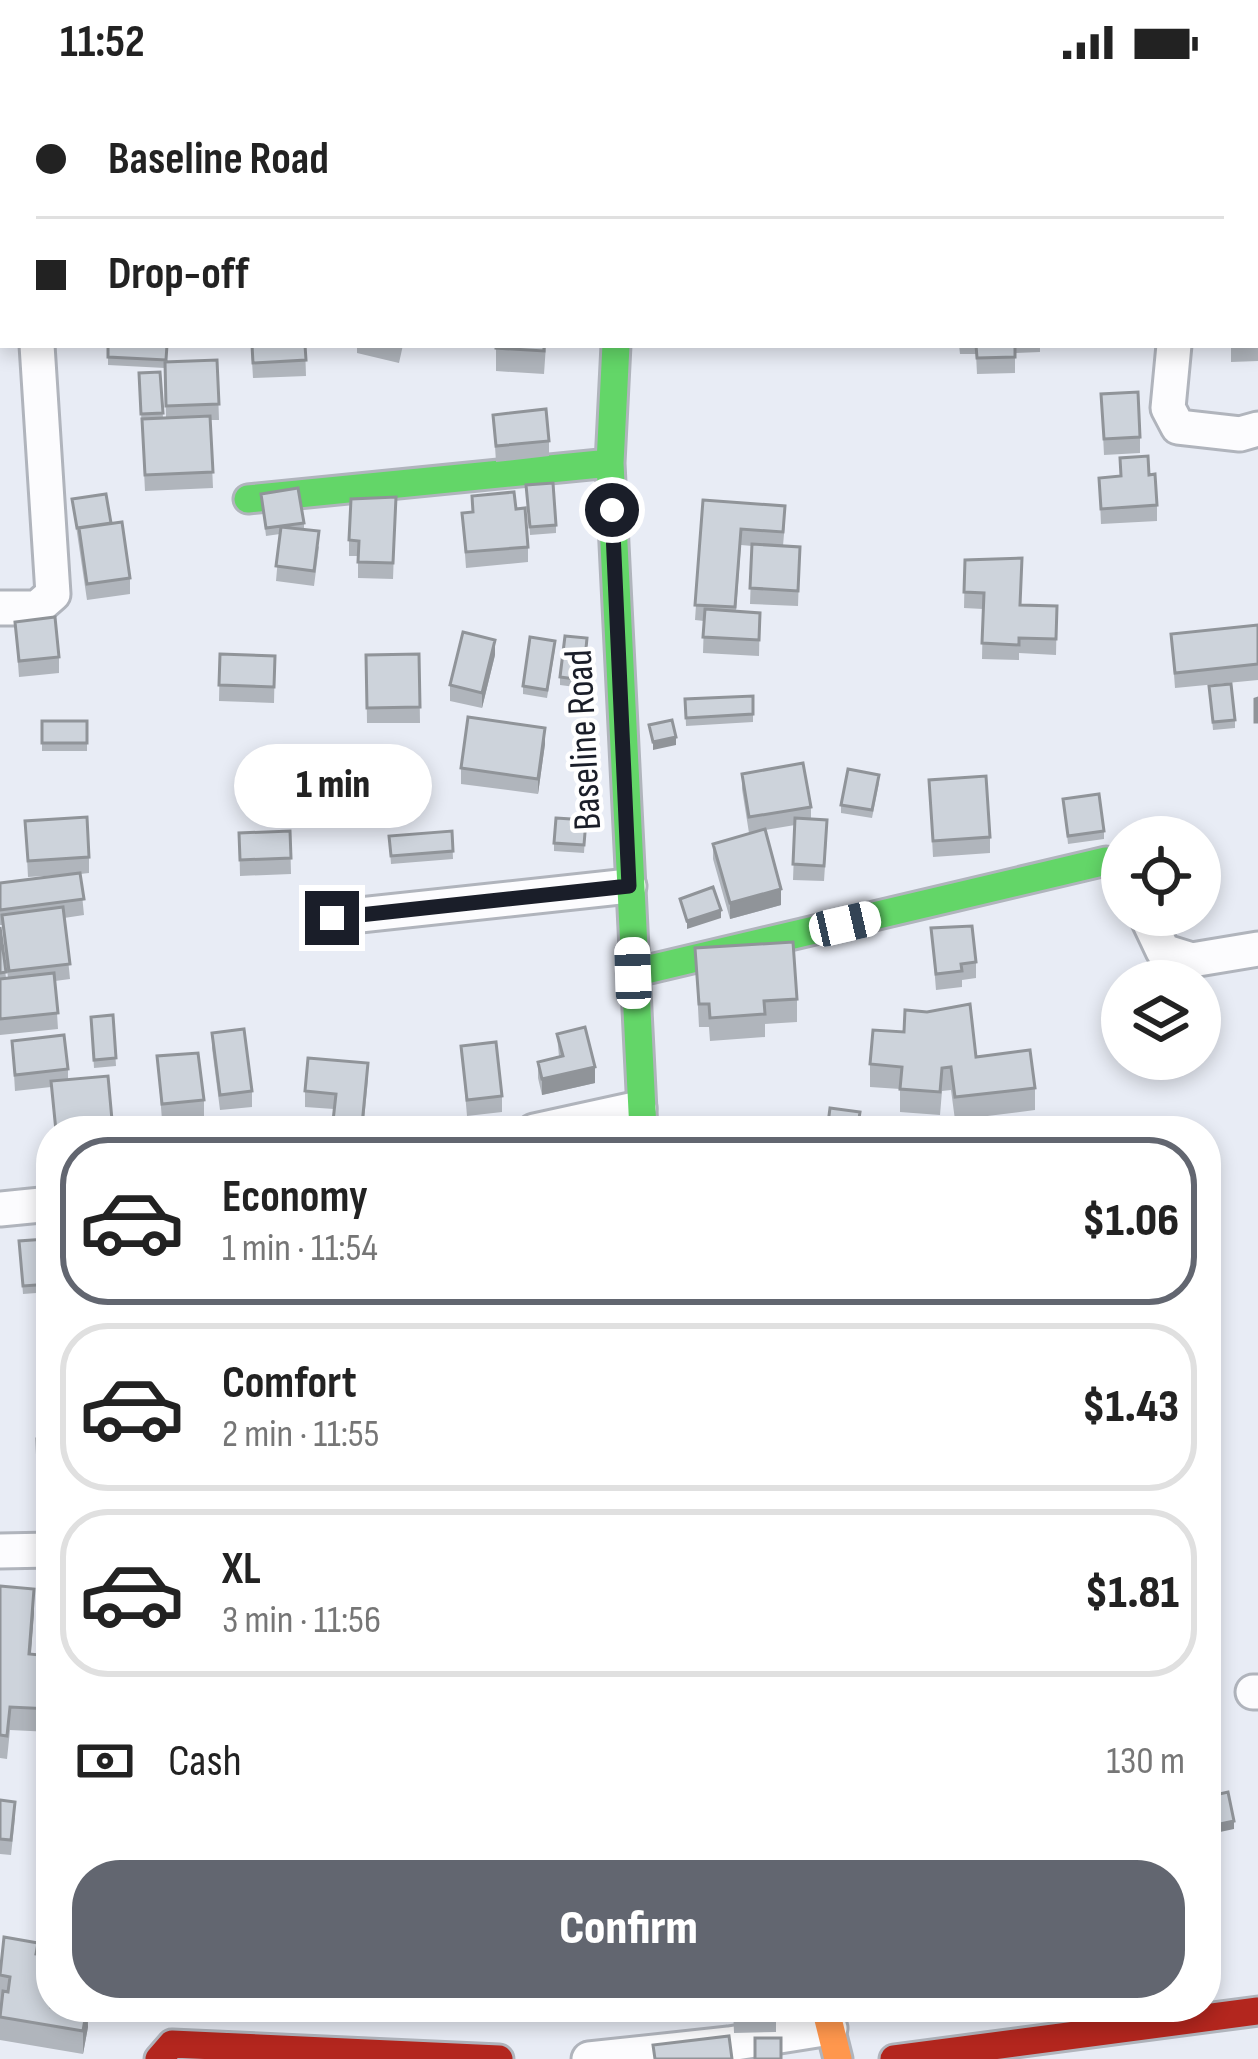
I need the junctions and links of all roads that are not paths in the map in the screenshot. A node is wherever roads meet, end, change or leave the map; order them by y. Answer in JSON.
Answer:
{"nodes":[{"id":1,"x":37,"y":348,"type":"edge"},
{"id":2,"x":616,"y":348,"type":"edge"},
{"id":3,"x":1174,"y":348,"type":"edge"},
{"id":4,"x":1258,"y":429,"type":"edge"},
{"id":5,"x":610,"y":463,"type":"junction"},
{"id":6,"x":248,"y":500,"type":"dead end"},
{"id":7,"x":0,"y":608,"type":"edge"},
{"id":8,"x":1101,"y":862,"type":"edge"},
{"id":9,"x":629,"y":886,"type":"junction"},
{"id":10,"x":332,"y":918,"type":"dead end"},
{"id":11,"x":1156,"y":936,"type":"edge"},
{"id":12,"x":1258,"y":949,"type":"edge"},
{"id":13,"x":633,"y":973,"type":"junction"},
{"id":14,"x":641,"y":1116,"type":"edge"},
{"id":15,"x":36,"y":1205,"type":"edge"},
{"id":16,"x":0,"y":1209,"type":"edge"},
{"id":17,"x":36,"y":1550,"type":"edge"},
{"id":18,"x":0,"y":1551,"type":"edge"},
{"id":19,"x":1258,"y":2011,"type":"edge"},
{"id":20,"x":1221,"y":2016,"type":"edge"},
{"id":21,"x":1175,"y":2022,"type":"edge"},
{"id":22,"x":831,"y":2031,"type":"edge"},
{"id":23,"x":159,"y":2059,"type":"edge"},
{"id":24,"x":499,"y":2059,"type":"edge"},
{"id":25,"x":589,"y":2059,"type":"edge"},
{"id":26,"x":894,"y":2059,"type":"edge"}],
"edges":[{"from":1,"to":7,"type":"street"},
{"from":2,"to":5,"type":"street","name":"Baseline Road"},
{"from":3,"to":4,"type":"street"},
{"from":5,"to":6,"type":"street"},
{"from":5,"to":9,"type":"street","name":"Baseline Road"},
{"from":8,"to":13,"type":"street"},
{"from":9,"to":10,"type":"street"},
{"from":9,"to":13,"type":"street","name":"Baseline Road"},
{"from":11,"to":12,"type":"street"},
{"from":13,"to":14,"type":"street","name":"Baseline Road"},
{"from":15,"to":16,"type":"street"},
{"from":17,"to":18,"type":"street"},
{"from":19,"to":20,"type":"street"},
{"from":21,"to":26,"type":"street"},
{"from":22,"to":25,"type":"street"},
{"from":23,"to":24,"type":"street"}]}
